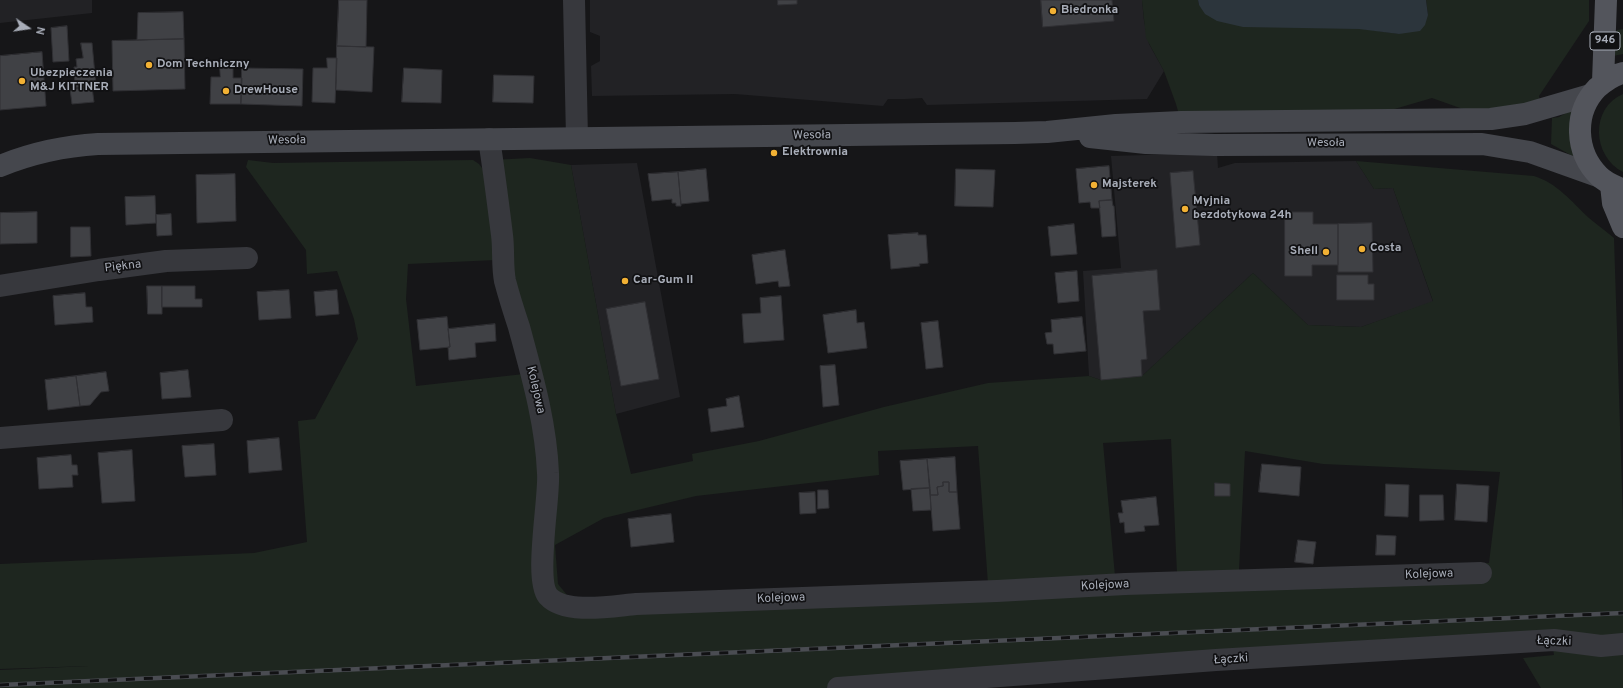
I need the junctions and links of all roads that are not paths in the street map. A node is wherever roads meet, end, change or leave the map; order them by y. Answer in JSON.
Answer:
{"nodes":[{"id":1,"x":574,"y":0,"type":"edge"},
{"id":2,"x":1606,"y":0,"type":"edge"},
{"id":3,"x":1623,"y":73,"type":"edge"},
{"id":4,"x":1597,"y":89,"type":"junction"},
{"id":5,"x":1047,"y":132,"type":"junction"},
{"id":6,"x":578,"y":138,"type":"junction"},
{"id":7,"x":489,"y":139,"type":"junction"},
{"id":8,"x":0,"y":166,"type":"edge"},
{"id":9,"x":1611,"y":184,"type":"edge"},
{"id":10,"x":1623,"y":227,"type":"edge"},
{"id":11,"x":246,"y":258,"type":"dead end"},
{"id":12,"x":0,"y":286,"type":"edge"},
{"id":13,"x":222,"y":420,"type":"dead end"},
{"id":14,"x":0,"y":438,"type":"edge"},
{"id":15,"x":1481,"y":573,"type":"dead end"},
{"id":16,"x":1623,"y":644,"type":"edge"},
{"id":17,"x":838,"y":688,"type":"edge"}],
"edges":[{"from":1,"to":6,"type":"street"},
{"from":2,"to":4,"type":"main road","number":"946"},
{"from":3,"to":4,"type":"main road"},
{"from":4,"to":5,"type":"street","name":"Wesoła"},
{"from":4,"to":9,"type":"main road"},
{"from":5,"to":6,"type":"street","name":"Wesoła"},
{"from":5,"to":9,"type":"street","name":"Wesoła"},
{"from":6,"to":7,"type":"street","name":"Wesoła"},
{"from":7,"to":8,"type":"street","name":"Wesoła"},
{"from":7,"to":15,"type":"street","name":"Kolejowa"},
{"from":9,"to":10,"type":"main road"},
{"from":11,"to":12,"type":"street","name":"Piękna"},
{"from":13,"to":14,"type":"street"},
{"from":16,"to":17,"type":"street","name":"Łączki"}]}
